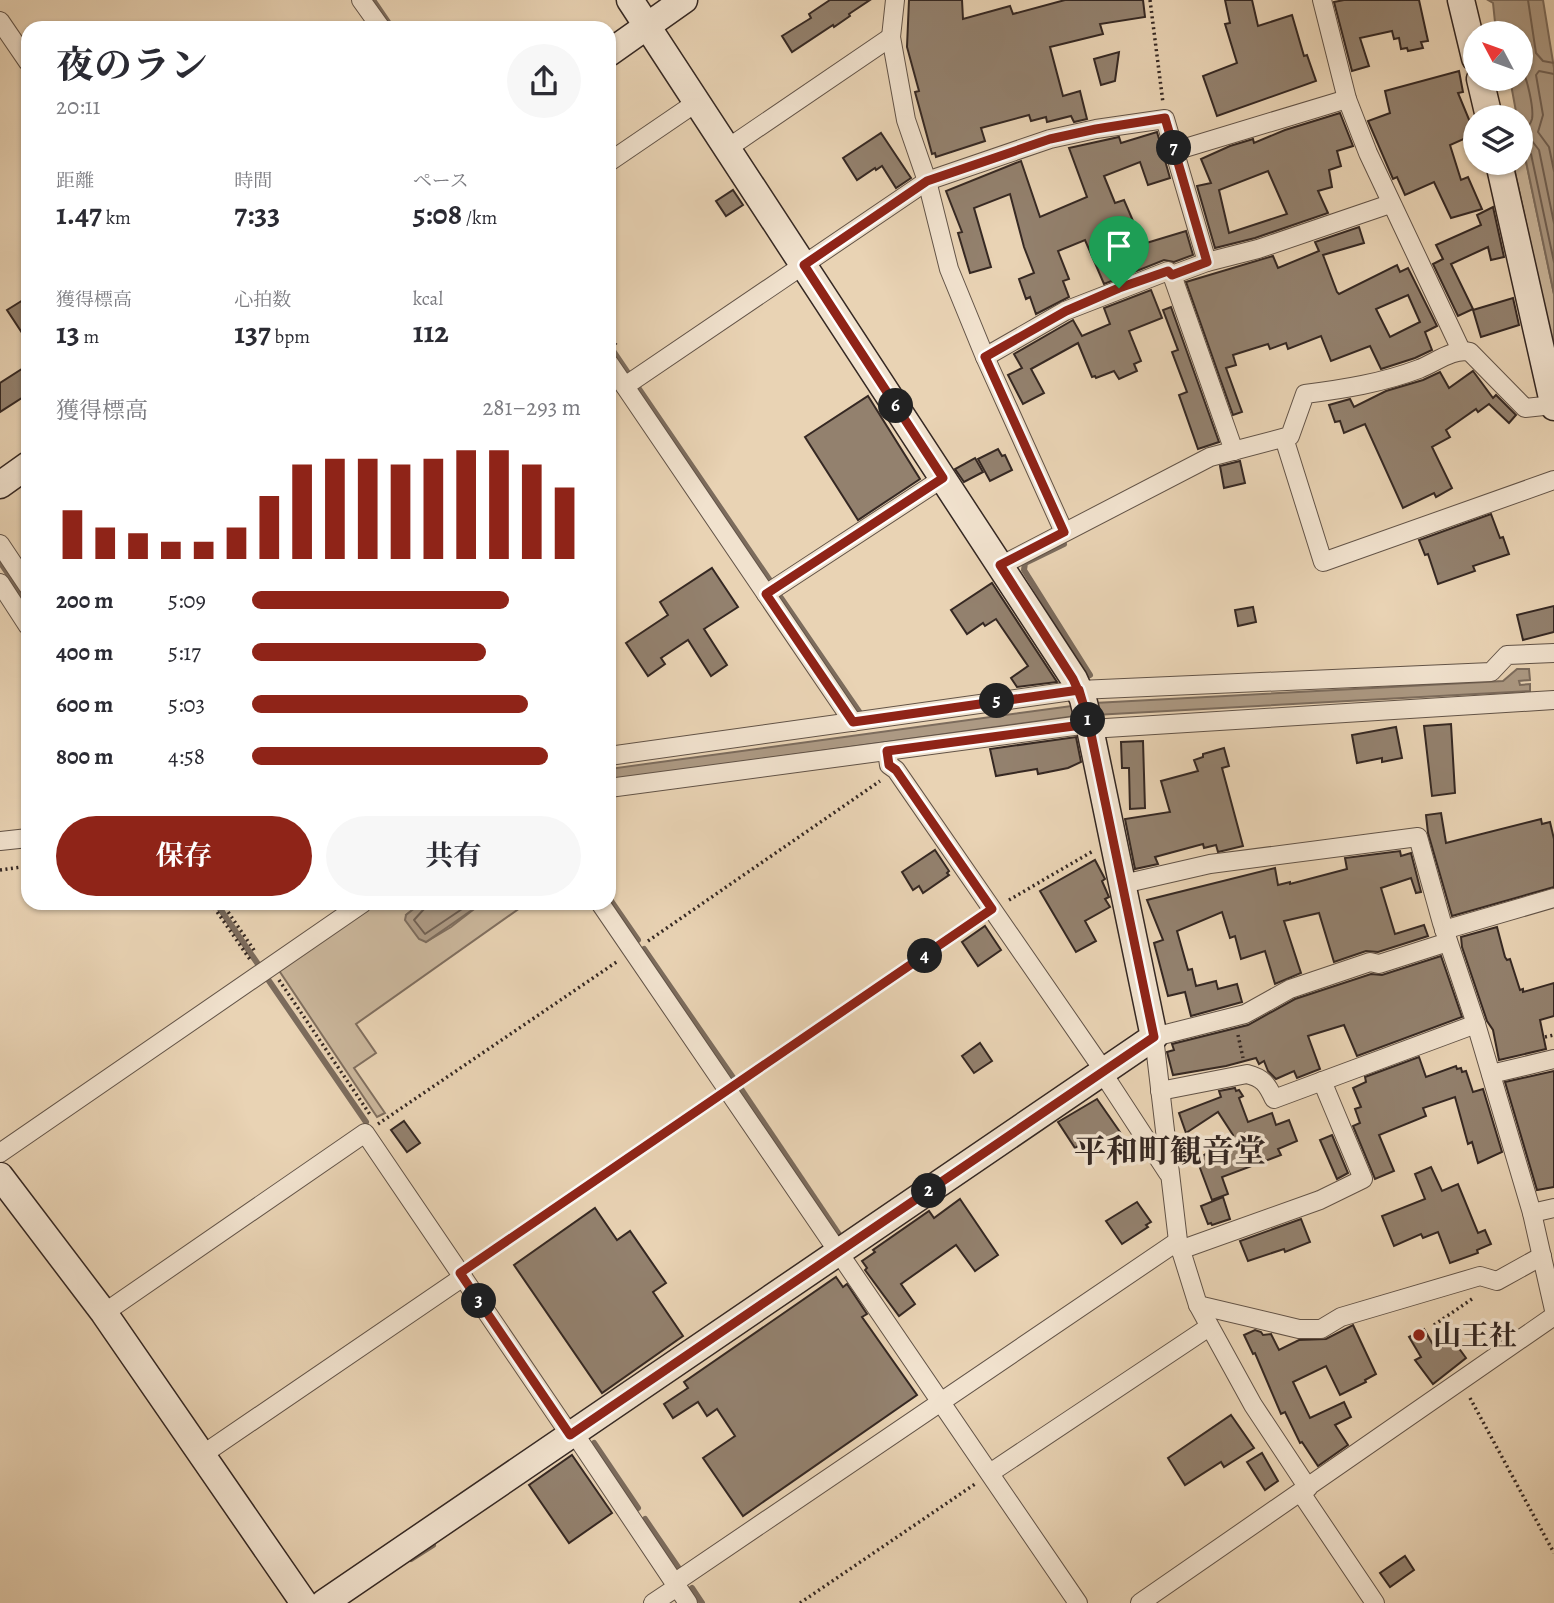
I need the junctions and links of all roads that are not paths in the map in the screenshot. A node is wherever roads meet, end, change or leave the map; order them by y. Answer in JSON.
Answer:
{"nodes":[{"id":1,"x":362,"y":0,"type":"edge"},
{"id":2,"x":630,"y":0,"type":"edge"},
{"id":3,"x":684,"y":0,"type":"edge"},
{"id":4,"x":895,"y":0,"type":"edge"},
{"id":5,"x":1322,"y":0,"type":"edge"},
{"id":6,"x":1461,"y":0,"type":"edge"},
{"id":7,"x":0,"y":21,"type":"edge"},
{"id":8,"x":376,"y":21,"type":"edge"},
{"id":9,"x":1466,"y":21,"type":"edge"},
{"id":10,"x":648,"y":26,"type":"junction"},
{"id":11,"x":891,"y":37,"type":"junction"},
{"id":12,"x":616,"y":48,"type":"edge"},
{"id":13,"x":21,"y":52,"type":"edge"},
{"id":14,"x":1347,"y":99,"type":"junction"},
{"id":15,"x":697,"y":102,"type":"junction"},
{"id":16,"x":728,"y":148,"type":"junction"},
{"id":17,"x":1175,"y":151,"type":"junction"},
{"id":18,"x":616,"y":157,"type":"edge"},
{"id":19,"x":1502,"y":175,"type":"edge"},
{"id":20,"x":927,"y":181,"type":"junction"},
{"id":21,"x":1390,"y":204,"type":"junction"},
{"id":22,"x":1207,"y":262,"type":"junction"},
{"id":23,"x":804,"y":265,"type":"junction"},
{"id":24,"x":1172,"y":275,"type":"junction"},
{"id":25,"x":1461,"y":350,"type":"junction"},
{"id":26,"x":985,"y":357,"type":"junction"},
{"id":27,"x":616,"y":373,"type":"edge"},
{"id":28,"x":625,"y":386,"type":"junction"},
{"id":29,"x":1554,"y":406,"type":"edge"},
{"id":30,"x":1284,"y":438,"type":"junction"},
{"id":31,"x":1234,"y":451,"type":"junction"},
{"id":32,"x":21,"y":470,"type":"edge"},
{"id":33,"x":943,"y":478,"type":"junction"},
{"id":34,"x":1554,"y":480,"type":"edge"},
{"id":35,"x":0,"y":485,"type":"edge"},
{"id":36,"x":1064,"y":532,"type":"junction"},
{"id":37,"x":0,"y":544,"type":"edge"},
{"id":38,"x":1000,"y":565,"type":"junction"},
{"id":39,"x":21,"y":576,"type":"edge"},
{"id":40,"x":0,"y":583,"type":"edge"},
{"id":41,"x":766,"y":594,"type":"junction"},
{"id":42,"x":21,"y":615,"type":"edge"},
{"id":43,"x":1554,"y":653,"type":"edge"},
{"id":44,"x":1554,"y":700,"type":"edge"},
{"id":45,"x":1085,"y":712,"type":"junction"},
{"id":46,"x":853,"y":722,"type":"junction"},
{"id":47,"x":887,"y":751,"type":"junction"},
{"id":48,"x":616,"y":755,"type":"edge"},
{"id":49,"x":616,"y":787,"type":"edge"},
{"id":50,"x":21,"y":839,"type":"edge"},
{"id":51,"x":0,"y":841,"type":"edge"},
{"id":52,"x":1123,"y":884,"type":"junction"},
{"id":53,"x":1554,"y":898,"type":"edge"},
{"id":54,"x":353,"y":910,"type":"edge"},
{"id":55,"x":605,"y":910,"type":"edge"},
{"id":56,"x":1446,"y":936,"type":"junction"},
{"id":57,"x":1476,"y":1024,"type":"junction"},
{"id":58,"x":1154,"y":1037,"type":"junction"},
{"id":59,"x":1554,"y":1059,"type":"edge"},
{"id":60,"x":1103,"y":1072,"type":"junction"},
{"id":61,"x":1491,"y":1074,"type":"junction"},
{"id":62,"x":1322,"y":1081,"type":"junction"},
{"id":63,"x":1160,"y":1091,"type":"junction"},
{"id":64,"x":0,"y":1153,"type":"edge"},
{"id":65,"x":0,"y":1176,"type":"edge"},
{"id":66,"x":1170,"y":1176,"type":"junction"},
{"id":67,"x":1554,"y":1208,"type":"edge"},
{"id":68,"x":1532,"y":1213,"type":"junction"},
{"id":69,"x":1179,"y":1245,"type":"junction"},
{"id":70,"x":840,"y":1251,"type":"junction"},
{"id":71,"x":1542,"y":1256,"type":"junction"},
{"id":72,"x":461,"y":1275,"type":"junction"},
{"id":73,"x":1198,"y":1305,"type":"junction"},
{"id":74,"x":1554,"y":1310,"type":"edge"},
{"id":75,"x":104,"y":1313,"type":"junction"},
{"id":76,"x":1554,"y":1316,"type":"edge"},
{"id":77,"x":1209,"y":1327,"type":"junction"},
{"id":78,"x":942,"y":1401,"type":"junction"},
{"id":79,"x":572,"y":1434,"type":"junction"},
{"id":80,"x":202,"y":1455,"type":"junction"},
{"id":81,"x":990,"y":1474,"type":"junction"},
{"id":82,"x":1304,"y":1491,"type":"junction"},
{"id":83,"x":676,"y":1585,"type":"junction"},
{"id":84,"x":304,"y":1603,"type":"edge"},
{"id":85,"x":324,"y":1603,"type":"edge"},
{"id":86,"x":653,"y":1603,"type":"edge"},
{"id":87,"x":688,"y":1603,"type":"edge"},
{"id":88,"x":1079,"y":1603,"type":"edge"},
{"id":89,"x":1140,"y":1603,"type":"edge"},
{"id":90,"x":1375,"y":1603,"type":"edge"}],
"edges":[{"from":1,"to":8,"type":"street"},
{"from":2,"to":10,"type":"street"},
{"from":3,"to":10,"type":"street"},
{"from":4,"to":11,"type":"street"},
{"from":5,"to":14,"type":"street"},
{"from":6,"to":9,"type":"street"},
{"from":7,"to":13,"type":"street"},
{"from":10,"to":12,"type":"street"},
{"from":10,"to":15,"type":"street"},
{"from":11,"to":16,"type":"street"},
{"from":11,"to":20,"type":"street"},
{"from":14,"to":17,"type":"street"},
{"from":14,"to":21,"type":"street"},
{"from":15,"to":16,"type":"street"},
{"from":15,"to":18,"type":"street"},
{"from":16,"to":23,"type":"street"},
{"from":17,"to":20,"type":"street"},
{"from":17,"to":22,"type":"street"},
{"from":19,"to":29,"type":"street"},
{"from":20,"to":23,"type":"street"},
{"from":20,"to":26,"type":"street"},
{"from":21,"to":22,"type":"street"},
{"from":21,"to":25,"type":"street"},
{"from":22,"to":24,"type":"street"},
{"from":23,"to":28,"type":"street"},
{"from":23,"to":33,"type":"street"},
{"from":24,"to":26,"type":"street"},
{"from":24,"to":31,"type":"street"},
{"from":25,"to":29,"type":"street"},
{"from":25,"to":30,"type":"street"},
{"from":26,"to":36,"type":"street"},
{"from":27,"to":28,"type":"street"},
{"from":28,"to":41,"type":"street"},
{"from":30,"to":31,"type":"street"},
{"from":30,"to":34,"type":"street"},
{"from":31,"to":36,"type":"street"},
{"from":32,"to":35,"type":"street"},
{"from":33,"to":38,"type":"street"},
{"from":33,"to":41,"type":"street"},
{"from":36,"to":38,"type":"street"},
{"from":37,"to":39,"type":"street"},
{"from":38,"to":45,"type":"street"},
{"from":40,"to":42,"type":"street"},
{"from":41,"to":46,"type":"street"},
{"from":43,"to":45,"type":"street"},
{"from":44,"to":45,"type":"street"},
{"from":45,"to":46,"type":"street"},
{"from":45,"to":47,"type":"street"},
{"from":45,"to":52,"type":"street"},
{"from":46,"to":48,"type":"street"},
{"from":47,"to":49,"type":"street"},
{"from":47,"to":60,"type":"street"},
{"from":50,"to":51,"type":"street"},
{"from":52,"to":56,"type":"street"},
{"from":52,"to":58,"type":"street"},
{"from":53,"to":56,"type":"street"},
{"from":54,"to":64,"type":"street"},
{"from":55,"to":70,"type":"street"},
{"from":56,"to":57,"type":"street"},
{"from":56,"to":58,"type":"street"},
{"from":57,"to":61,"type":"street"},
{"from":57,"to":62,"type":"street"},
{"from":58,"to":60,"type":"street"},
{"from":58,"to":63,"type":"street"},
{"from":59,"to":61,"type":"street"},
{"from":60,"to":66,"type":"street"},
{"from":60,"to":70,"type":"street"},
{"from":61,"to":68,"type":"street"},
{"from":62,"to":63,"type":"street"},
{"from":62,"to":69,"type":"street"},
{"from":63,"to":66,"type":"street"},
{"from":65,"to":75,"type":"street"},
{"from":66,"to":69,"type":"street"},
{"from":67,"to":68,"type":"street"},
{"from":68,"to":71,"type":"street"},
{"from":69,"to":73,"type":"street"},
{"from":69,"to":78,"type":"street"},
{"from":70,"to":78,"type":"street"},
{"from":70,"to":79,"type":"street"},
{"from":71,"to":73,"type":"street"},
{"from":71,"to":74,"type":"street"},
{"from":72,"to":75,"type":"street"},
{"from":72,"to":79,"type":"street"},
{"from":72,"to":80,"type":"street"},
{"from":73,"to":77,"type":"street"},
{"from":75,"to":80,"type":"street"},
{"from":76,"to":82,"type":"street"},
{"from":77,"to":81,"type":"street"},
{"from":77,"to":82,"type":"street"},
{"from":78,"to":81,"type":"street"},
{"from":78,"to":83,"type":"street"},
{"from":79,"to":83,"type":"street"},
{"from":79,"to":85,"type":"street"},
{"from":80,"to":84,"type":"street"},
{"from":81,"to":88,"type":"street"},
{"from":82,"to":89,"type":"street"},
{"from":82,"to":90,"type":"street"},
{"from":83,"to":86,"type":"street"},
{"from":83,"to":87,"type":"street"}]}
